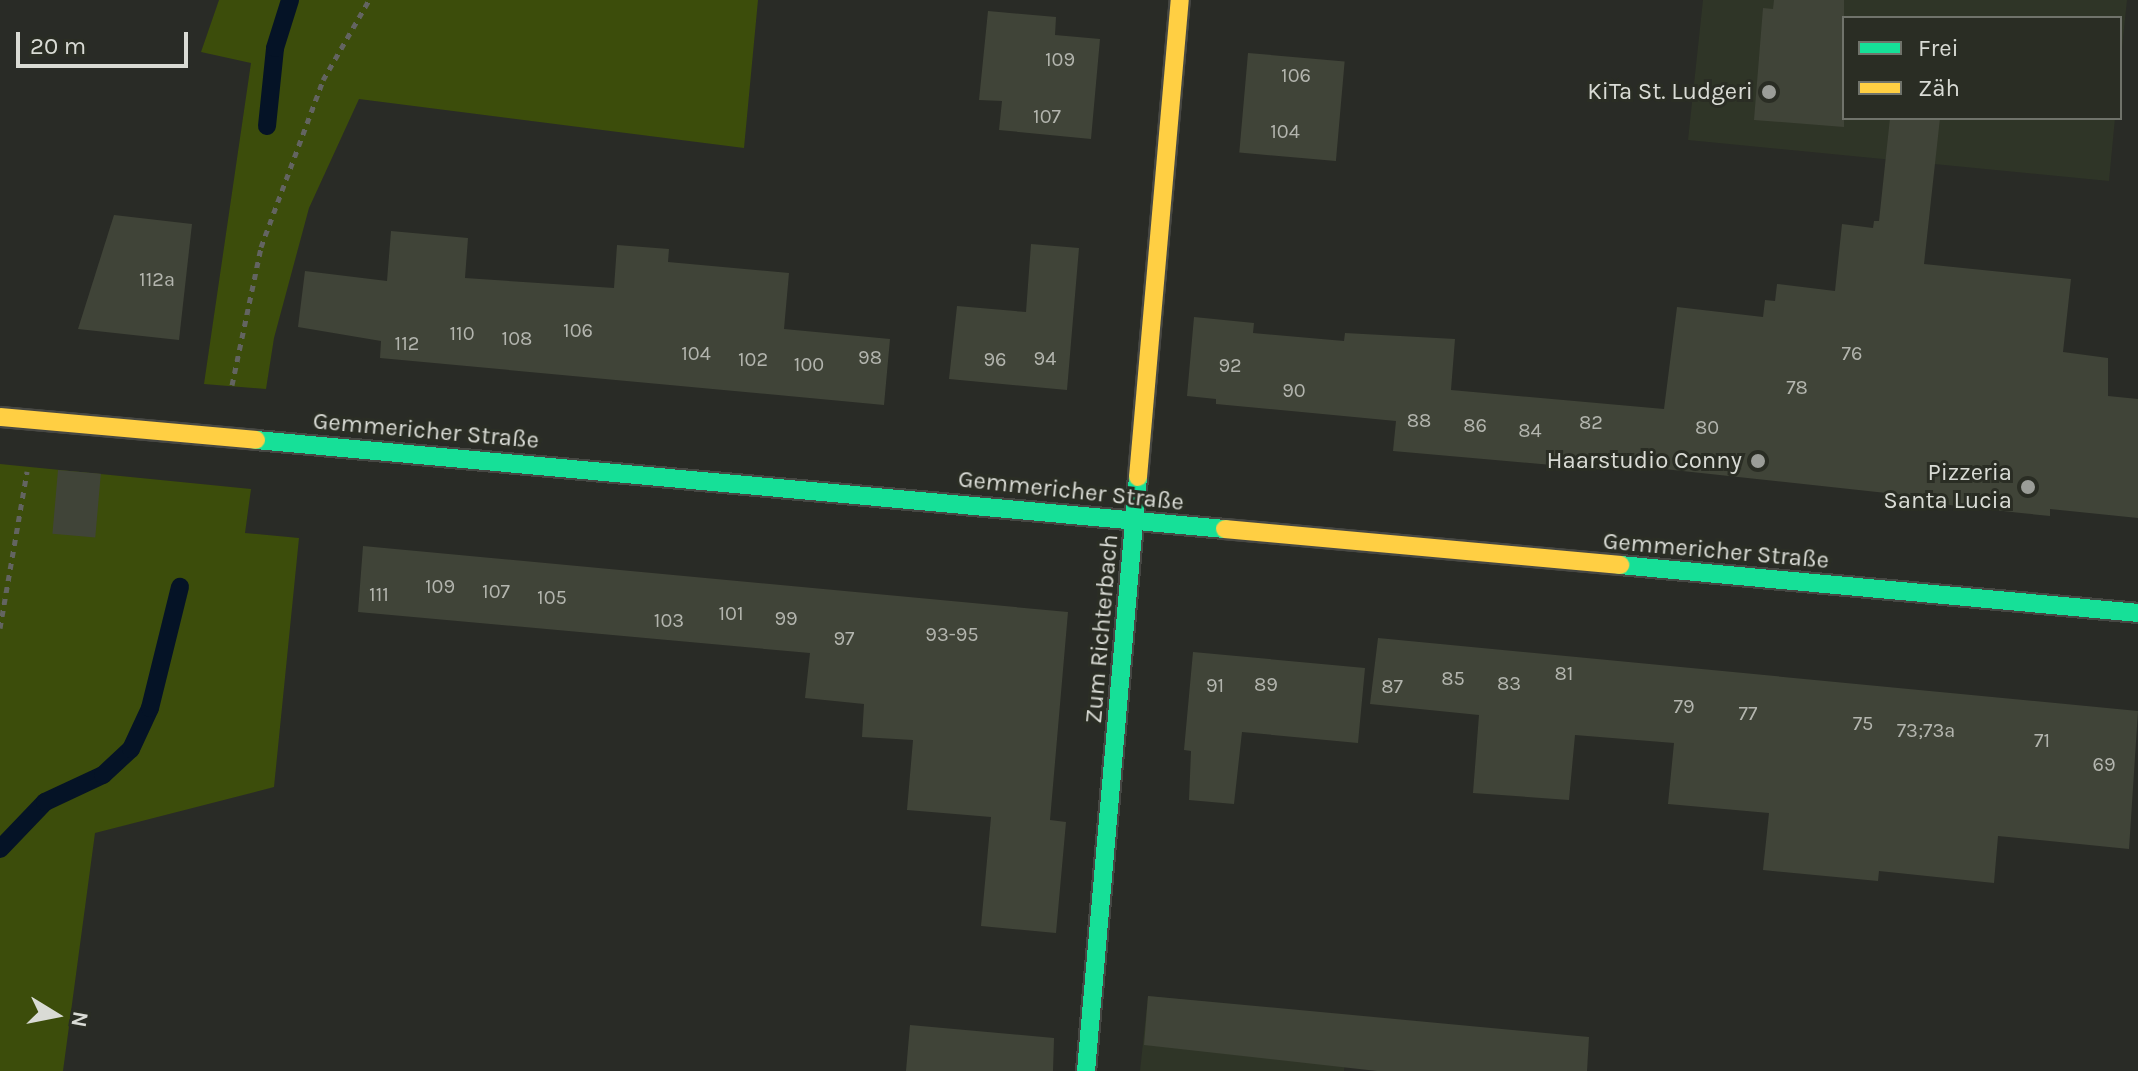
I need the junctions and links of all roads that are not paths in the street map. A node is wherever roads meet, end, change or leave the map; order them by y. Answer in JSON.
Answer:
{"nodes":[{"id":1,"x":1180,"y":0,"type":"edge"},
{"id":2,"x":0,"y":417,"type":"edge"},
{"id":3,"x":1136,"y":522,"type":"junction"},
{"id":4,"x":2138,"y":613,"type":"edge"},
{"id":5,"x":1086,"y":1071,"type":"edge"}],
"edges":[{"from":1,"to":3,"type":"street","name":"Zum Richterbach"},
{"from":2,"to":3,"type":"street","name":"Gemmericher Straße"},
{"from":3,"to":4,"type":"street","name":"Gemmericher Straße"},
{"from":3,"to":5,"type":"street","name":"Zum Richterbach"}]}
